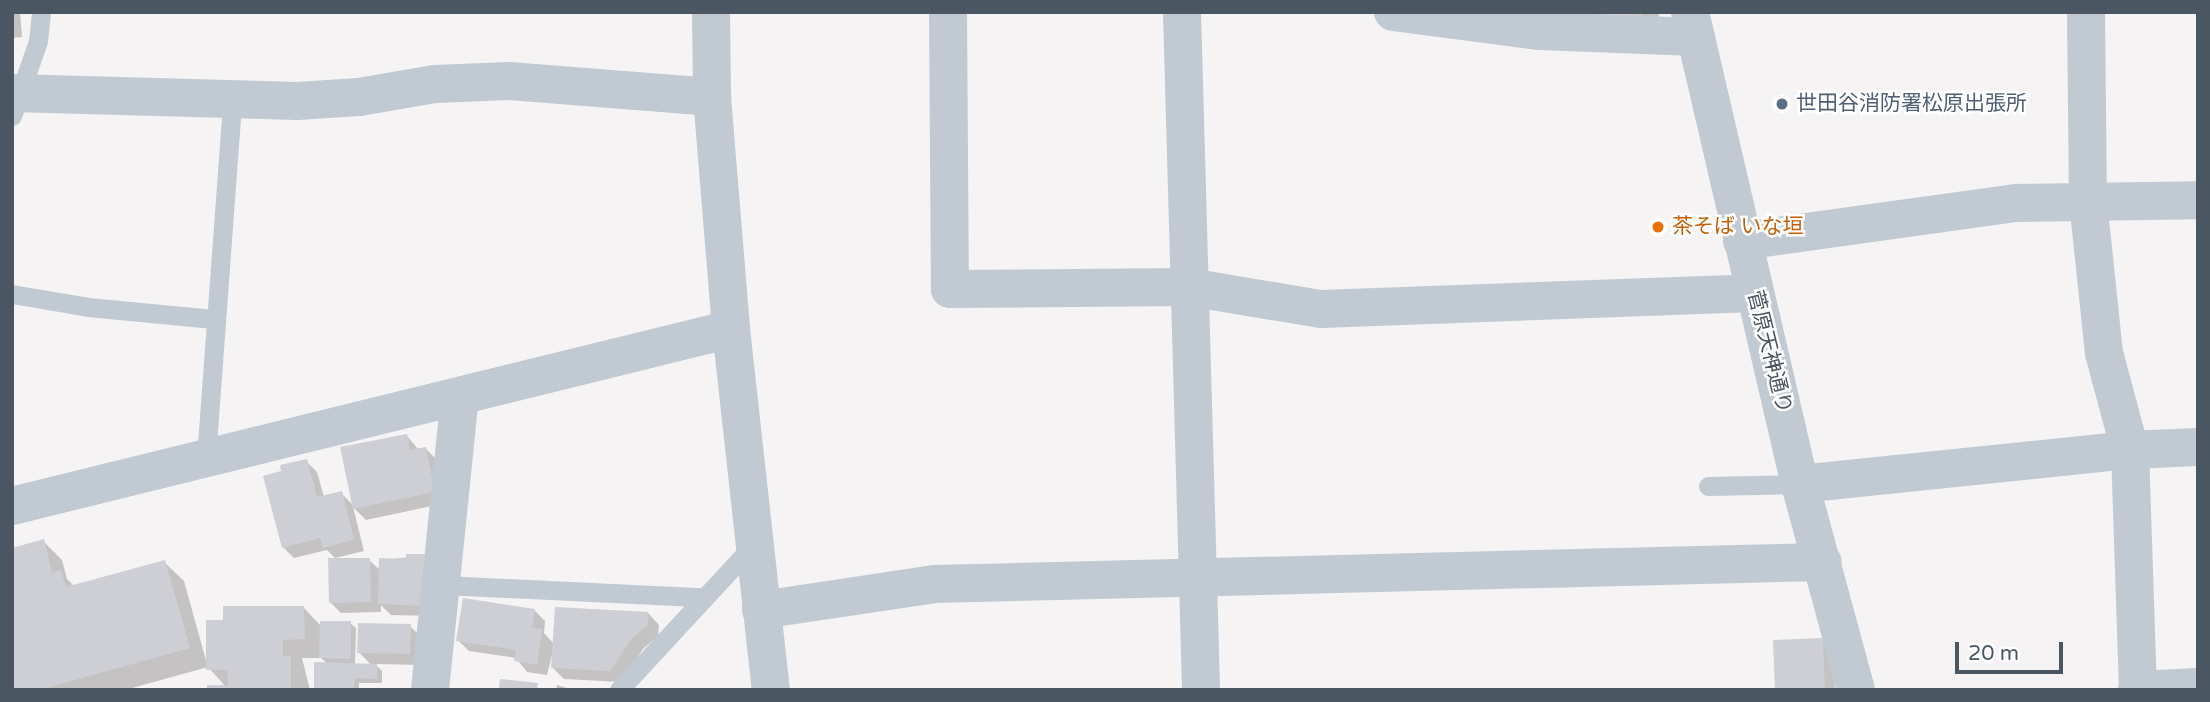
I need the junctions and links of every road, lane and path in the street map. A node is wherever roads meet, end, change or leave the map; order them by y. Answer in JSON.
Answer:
{"nodes":[{"id":1,"x":41,"y":12,"type":"edge"},
{"id":2,"x":711,"y":12,"type":"edge"},
{"id":3,"x":948,"y":12,"type":"edge"},
{"id":4,"x":1182,"y":12,"type":"edge"},
{"id":5,"x":1393,"y":12,"type":"edge"},
{"id":6,"x":2085,"y":12,"type":"edge"},
{"id":7,"x":1693,"y":25,"type":"edge"},
{"id":8,"x":712,"y":97,"type":"junction"},
{"id":9,"x":15,"y":100,"type":"edge"},
{"id":10,"x":232,"y":101,"type":"junction"},
{"id":11,"x":2198,"y":200,"type":"edge"},
{"id":12,"x":2088,"y":201,"type":"junction"},
{"id":13,"x":1742,"y":241,"type":"junction"},
{"id":14,"x":1189,"y":287,"type":"junction"},
{"id":15,"x":1754,"y":293,"type":"junction"},
{"id":16,"x":12,"y":294,"type":"edge"},
{"id":17,"x":213,"y":319,"type":"junction"},
{"id":18,"x":731,"y":329,"type":"junction"},
{"id":19,"x":460,"y":397,"type":"junction"},
{"id":20,"x":2198,"y":447,"type":"edge"},
{"id":21,"x":2130,"y":450,"type":"junction"},
{"id":22,"x":206,"y":458,"type":"junction"},
{"id":23,"x":1800,"y":484,"type":"junction"},
{"id":24,"x":1708,"y":486,"type":"dead end"},
{"id":25,"x":12,"y":506,"type":"edge"},
{"id":26,"x":755,"y":543,"type":"junction"},
{"id":27,"x":1823,"y":562,"type":"junction"},
{"id":28,"x":1198,"y":577,"type":"junction"},
{"id":29,"x":443,"y":585,"type":"junction"},
{"id":30,"x":702,"y":597,"type":"junction"},
{"id":31,"x":761,"y":610,"type":"junction"},
{"id":32,"x":2198,"y":687,"type":"edge"},
{"id":33,"x":430,"y":690,"type":"edge"},
{"id":34,"x":618,"y":690,"type":"edge"},
{"id":35,"x":771,"y":690,"type":"edge"},
{"id":36,"x":1201,"y":690,"type":"edge"},
{"id":37,"x":1856,"y":690,"type":"edge"},
{"id":38,"x":2137,"y":690,"type":"edge"}],
"edges":[{"from":1,"to":9,"type":"lane"},
{"from":2,"to":8,"type":"street"},
{"from":3,"to":14,"type":"street"},
{"from":4,"to":14,"type":"street"},
{"from":5,"to":7,"type":"street"},
{"from":6,"to":12,"type":"street"},
{"from":7,"to":13,"type":"street","name":"菅原天神通り"},
{"from":8,"to":10,"type":"street"},
{"from":8,"to":18,"type":"street"},
{"from":9,"to":10,"type":"street"},
{"from":10,"to":17,"type":"lane"},
{"from":11,"to":12,"type":"street"},
{"from":12,"to":13,"type":"street"},
{"from":12,"to":21,"type":"street"},
{"from":13,"to":15,"type":"street","name":"菅原天神通り"},
{"from":14,"to":15,"type":"street"},
{"from":14,"to":28,"type":"street"},
{"from":15,"to":23,"type":"street","name":"菅原天神通り"},
{"from":16,"to":17,"type":"lane"},
{"from":17,"to":22,"type":"lane"},
{"from":18,"to":19,"type":"street"},
{"from":18,"to":26,"type":"street"},
{"from":19,"to":22,"type":"street"},
{"from":19,"to":29,"type":"street"},
{"from":20,"to":21,"type":"street"},
{"from":21,"to":23,"type":"street"},
{"from":21,"to":38,"type":"street"},
{"from":22,"to":25,"type":"street"},
{"from":23,"to":24,"type":"lane"},
{"from":23,"to":27,"type":"street","name":"菅原天神通り"},
{"from":26,"to":30,"type":"lane"},
{"from":26,"to":31,"type":"street"},
{"from":27,"to":28,"type":"street"},
{"from":27,"to":37,"type":"street","name":"菅原天神通り"},
{"from":28,"to":31,"type":"street"},
{"from":28,"to":36,"type":"street"},
{"from":29,"to":30,"type":"lane"},
{"from":29,"to":33,"type":"street"},
{"from":30,"to":34,"type":"lane"},
{"from":31,"to":35,"type":"street"},
{"from":32,"to":38,"type":"street"}]}
